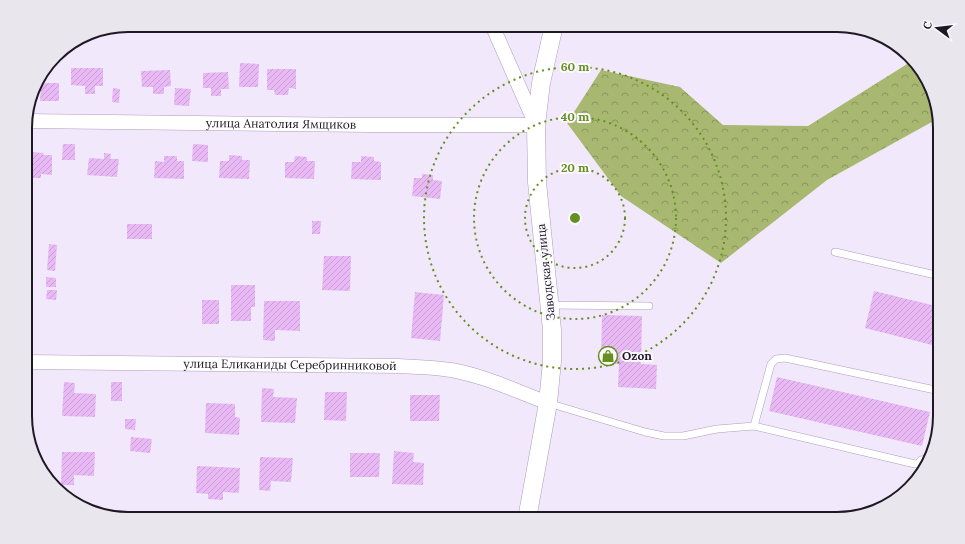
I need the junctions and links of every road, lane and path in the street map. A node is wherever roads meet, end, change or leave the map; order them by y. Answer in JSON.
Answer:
{"nodes":[{"id":1,"x":495,"y":32,"type":"edge"},
{"id":2,"x":552,"y":32,"type":"edge"},
{"id":3,"x":33,"y":121,"type":"edge"},
{"id":4,"x":536,"y":125,"type":"junction"},
{"id":5,"x":835,"y":252,"type":"dead end"},
{"id":6,"x":933,"y":274,"type":"edge"},
{"id":7,"x":550,"y":305,"type":"junction"},
{"id":8,"x":649,"y":306,"type":"dead end"},
{"id":9,"x":32,"y":362,"type":"edge"},
{"id":10,"x":933,"y":389,"type":"edge"},
{"id":11,"x":548,"y":403,"type":"junction"},
{"id":12,"x":754,"y":426,"type":"junction"},
{"id":13,"x":920,"y":463,"type":"edge"},
{"id":14,"x":528,"y":512,"type":"edge"}],
"edges":[{"from":1,"to":4,"type":"street"},
{"from":2,"to":4,"type":"street","name":"Заводская улица"},
{"from":3,"to":4,"type":"street","name":"улица Анатолия Ямщиков"},
{"from":4,"to":7,"type":"street","name":"Заводская улица"},
{"from":5,"to":6,"type":"lane"},
{"from":7,"to":8,"type":"lane"},
{"from":7,"to":11,"type":"street","name":"Заводская улица"},
{"from":9,"to":11,"type":"street","name":"улица Еликаниды Серебринниковой"},
{"from":10,"to":12,"type":"lane"},
{"from":11,"to":12,"type":"lane"},
{"from":11,"to":14,"type":"street","name":"Заводская улица"},
{"from":12,"to":13,"type":"lane"}]}
